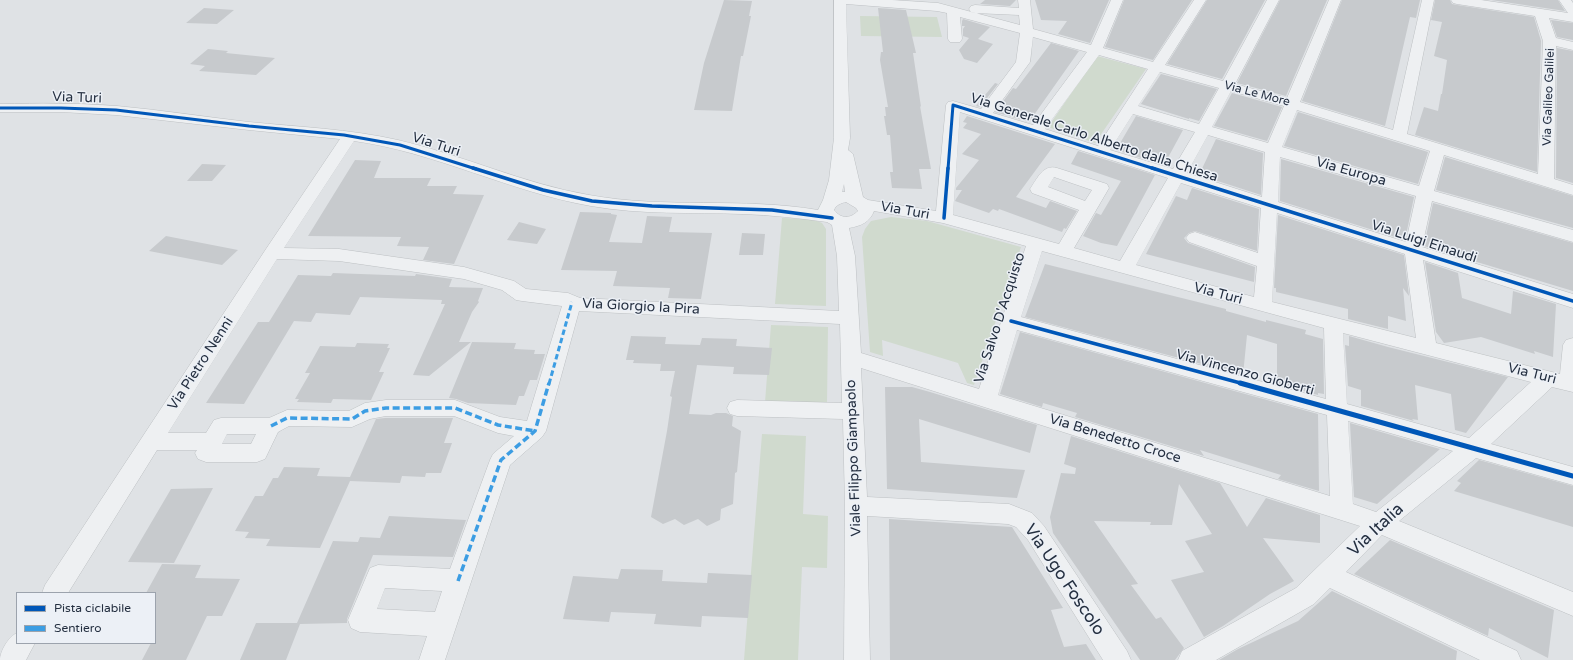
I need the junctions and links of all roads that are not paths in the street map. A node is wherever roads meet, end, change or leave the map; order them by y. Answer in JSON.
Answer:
{"nodes":[{"id":1,"x":841,"y":0,"type":"edge"},
{"id":2,"x":1118,"y":0,"type":"edge"},
{"id":3,"x":1200,"y":0,"type":"edge"},
{"id":4,"x":1273,"y":0,"type":"edge"},
{"id":5,"x":1335,"y":0,"type":"edge"},
{"id":6,"x":1428,"y":0,"type":"edge"},
{"id":7,"x":1457,"y":0,"type":"edge"},
{"id":8,"x":1565,"y":0,"type":"edge"},
{"id":9,"x":923,"y":3,"type":"edge"},
{"id":10,"x":1025,"y":6,"type":"edge"},
{"id":11,"x":938,"y":7,"type":"junction"},
{"id":12,"x":953,"y":11,"type":"junction"},
{"id":13,"x":1573,"y":12,"type":"edge"},
{"id":14,"x":1541,"y":14,"type":"junction"},
{"id":15,"x":1573,"y":18,"type":"edge"},
{"id":16,"x":1027,"y":32,"type":"junction"},
{"id":17,"x":955,"y":39,"type":"dead end"},
{"id":18,"x":1550,"y":41,"type":"junction"},
{"id":19,"x":1573,"y":46,"type":"edge"},
{"id":20,"x":1095,"y":51,"type":"junction"},
{"id":21,"x":1156,"y":67,"type":"junction"},
{"id":22,"x":1227,"y":86,"type":"junction"},
{"id":23,"x":1293,"y":104,"type":"junction"},
{"id":24,"x":0,"y":108,"type":"edge"},
{"id":25,"x":1129,"y":108,"type":"junction"},
{"id":26,"x":984,"y":115,"type":"junction"},
{"id":27,"x":1204,"y":129,"type":"junction"},
{"id":28,"x":1036,"y":131,"type":"junction"},
{"id":29,"x":349,"y":136,"type":"junction"},
{"id":30,"x":1399,"y":136,"type":"junction"},
{"id":31,"x":842,"y":138,"type":"junction"},
{"id":32,"x":1438,"y":148,"type":"junction"},
{"id":33,"x":1273,"y":150,"type":"junction"},
{"id":34,"x":1101,"y":152,"type":"junction"},
{"id":35,"x":1176,"y":176,"type":"junction"},
{"id":36,"x":1546,"y":182,"type":"junction"},
{"id":37,"x":1214,"y":188,"type":"joint"},
{"id":38,"x":1573,"y":190,"type":"edge"},
{"id":39,"x":1425,"y":194,"type":"junction"},
{"id":40,"x":859,"y":208,"type":"junction"},
{"id":41,"x":1089,"y":208,"type":"dead end"},
{"id":42,"x":833,"y":211,"type":"junction"},
{"id":43,"x":1269,"y":211,"type":"junction"},
{"id":44,"x":944,"y":218,"type":"junction"},
{"id":45,"x":1573,"y":236,"type":"edge"},
{"id":46,"x":1195,"y":238,"type":"dead end"},
{"id":47,"x":1035,"y":244,"type":"junction"},
{"id":48,"x":1413,"y":250,"type":"junction"},
{"id":49,"x":1062,"y":251,"type":"junction"},
{"id":50,"x":272,"y":253,"type":"junction"},
{"id":51,"x":846,"y":256,"type":"junction"},
{"id":52,"x":1265,"y":262,"type":"junction"},
{"id":53,"x":1125,"y":268,"type":"junction"},
{"id":54,"x":1573,"y":301,"type":"edge"},
{"id":55,"x":572,"y":302,"type":"junction"},
{"id":56,"x":1263,"y":306,"type":"junction"},
{"id":57,"x":849,"y":318,"type":"junction"},
{"id":58,"x":1011,"y":321,"type":"junction"},
{"id":59,"x":1333,"y":324,"type":"junction"},
{"id":60,"x":1573,"y":345,"type":"edge"},
{"id":61,"x":1427,"y":348,"type":"junction"},
{"id":62,"x":851,"y":357,"type":"junction"},
{"id":63,"x":1548,"y":379,"type":"junction"},
{"id":64,"x":1571,"y":383,"type":"edge"},
{"id":65,"x":986,"y":399,"type":"junction"},
{"id":66,"x":737,"y":408,"type":"dead end"},
{"id":67,"x":1338,"y":410,"type":"junction"},
{"id":68,"x":853,"y":411,"type":"junction"},
{"id":69,"x":535,"y":431,"type":"junction"},
{"id":70,"x":152,"y":441,"type":"junction"},
{"id":71,"x":1473,"y":448,"type":"junction"},
{"id":72,"x":1573,"y":476,"type":"edge"},
{"id":73,"x":856,"y":506,"type":"junction"},
{"id":74,"x":1342,"y":510,"type":"junction"},
{"id":75,"x":1380,"y":523,"type":"junction"},
{"id":76,"x":1328,"y":575,"type":"junction"},
{"id":77,"x":458,"y":581,"type":"junction"},
{"id":78,"x":55,"y":592,"type":"edge"},
{"id":79,"x":1573,"y":604,"type":"edge"},
{"id":80,"x":443,"y":625,"type":"junction"},
{"id":81,"x":21,"y":644,"type":"edge"},
{"id":82,"x":1482,"y":654,"type":"edge"},
{"id":83,"x":11,"y":660,"type":"edge"},
{"id":84,"x":432,"y":660,"type":"edge"},
{"id":85,"x":857,"y":660,"type":"edge"},
{"id":86,"x":1118,"y":660,"type":"edge"},
{"id":87,"x":1191,"y":660,"type":"edge"},
{"id":88,"x":1508,"y":660,"type":"edge"}],
"edges":[{"from":1,"to":9,"type":"street","name":"Via Le More"},
{"from":1,"to":31,"type":"street"},
{"from":2,"to":20,"type":"street"},
{"from":3,"to":21,"type":"street"},
{"from":4,"to":22,"type":"street"},
{"from":5,"to":23,"type":"street"},
{"from":6,"to":30,"type":"street"},
{"from":7,"to":14,"type":"street"},
{"from":8,"to":13,"type":"street"},
{"from":9,"to":11,"type":"street","name":"Via Le More"},
{"from":10,"to":11,"type":"street","name":"Via Le More"},
{"from":10,"to":16,"type":"street"},
{"from":11,"to":12,"type":"street","name":"Via Le More"},
{"from":12,"to":16,"type":"street","name":"Via Le More"},
{"from":12,"to":17,"type":"street"},
{"from":14,"to":15,"type":"street"},
{"from":14,"to":18,"type":"street","name":"Via Galileo Galilei"},
{"from":16,"to":20,"type":"street","name":"Via Le More"},
{"from":16,"to":26,"type":"street"},
{"from":18,"to":19,"type":"street"},
{"from":18,"to":36,"type":"street","name":"Via Galileo Galilei"},
{"from":20,"to":21,"type":"street","name":"Via Le More"},
{"from":20,"to":28,"type":"street"},
{"from":21,"to":22,"type":"street","name":"Via Le More"},
{"from":21,"to":25,"type":"street"},
{"from":22,"to":23,"type":"street","name":"Via Le More"},
{"from":22,"to":27,"type":"street"},
{"from":23,"to":30,"type":"street","name":"Via Le More"},
{"from":23,"to":33,"type":"street"},
{"from":24,"to":29,"type":"street","name":"Via Turi"},
{"from":25,"to":27,"type":"street","name":"Via Europa"},
{"from":25,"to":34,"type":"street"},
{"from":26,"to":28,"type":"street","name":"Via Generale Carlo Alberto dalla Chiesa"},
{"from":26,"to":44,"type":"street","name":"Via Generale Carlo Alberto dalla Chiesa"},
{"from":27,"to":33,"type":"street","name":"Via Europa"},
{"from":27,"to":35,"type":"street"},
{"from":28,"to":34,"type":"street","name":"Via Generale Carlo Alberto dalla Chiesa"},
{"from":29,"to":42,"type":"street","name":"Via Turi"},
{"from":29,"to":50,"type":"street","name":"Via Pietro Nenni"},
{"from":30,"to":32,"type":"street","name":"Via Le More"},
{"from":31,"to":40,"type":"street"},
{"from":31,"to":42,"type":"street"},
{"from":32,"to":36,"type":"street","name":"Via Le More"},
{"from":32,"to":39,"type":"street"},
{"from":33,"to":39,"type":"street","name":"Via Europa"},
{"from":33,"to":43,"type":"street"},
{"from":34,"to":35,"type":"street","name":"Via Generale Carlo Alberto dalla Chiesa"},
{"from":35,"to":37,"type":"street","name":"Via Generale Carlo Alberto dalla Chiesa"},
{"from":35,"to":53,"type":"street"},
{"from":36,"to":38,"type":"street","name":"Via Le More"},
{"from":37,"to":43,"type":"street","name":"Via Luigi Einaudi"},
{"from":39,"to":45,"type":"street","name":"Via Europa"},
{"from":39,"to":48,"type":"street"},
{"from":40,"to":42,"type":"street"},
{"from":40,"to":42,"type":"street"},
{"from":40,"to":44,"type":"street","name":"Via Turi"},
{"from":40,"to":51,"type":"street"},
{"from":41,"to":49,"type":"street"},
{"from":42,"to":51,"type":"street"},
{"from":43,"to":48,"type":"street","name":"Via Luigi Einaudi"},
{"from":43,"to":52,"type":"street"},
{"from":44,"to":47,"type":"street","name":"Via Turi"},
{"from":46,"to":52,"type":"street"},
{"from":47,"to":49,"type":"street","name":"Via Turi"},
{"from":47,"to":58,"type":"street","name":"Via Salvo D'Acquisto"},
{"from":48,"to":54,"type":"street","name":"Via Luigi Einaudi"},
{"from":48,"to":61,"type":"street"},
{"from":49,"to":53,"type":"street","name":"Via Turi"},
{"from":50,"to":55,"type":"street","name":"Via Giorgio la Pira"},
{"from":50,"to":70,"type":"street","name":"Via Pietro Nenni"},
{"from":51,"to":57,"type":"street","name":"Viale Filippo Giampaolo"},
{"from":52,"to":56,"type":"street"},
{"from":53,"to":56,"type":"street","name":"Via Turi"},
{"from":55,"to":57,"type":"street","name":"Via Giorgio la Pira"},
{"from":55,"to":69,"type":"street"},
{"from":56,"to":59,"type":"street","name":"Via Turi"},
{"from":57,"to":62,"type":"street","name":"Viale Filippo Giampaolo"},
{"from":58,"to":65,"type":"street","name":"Via Salvo D'Acquisto"},
{"from":58,"to":67,"type":"street","name":"Via Vincenzo Gioberti"},
{"from":59,"to":61,"type":"street","name":"Via Turi"},
{"from":59,"to":67,"type":"street"},
{"from":60,"to":64,"type":"street"},
{"from":61,"to":63,"type":"street","name":"Via Turi"},
{"from":62,"to":65,"type":"street","name":"Via Benedetto Croce"},
{"from":62,"to":68,"type":"street","name":"Viale Filippo Giampaolo"},
{"from":63,"to":64,"type":"street","name":"Via Turi"},
{"from":63,"to":71,"type":"street","name":"Via Italia"},
{"from":65,"to":74,"type":"street","name":"Via Benedetto Croce"},
{"from":66,"to":68,"type":"street"},
{"from":67,"to":71,"type":"street","name":"Via Vincenzo Gioberti"},
{"from":67,"to":74,"type":"street"},
{"from":68,"to":73,"type":"street","name":"Viale Filippo Giampaolo"},
{"from":69,"to":70,"type":"street"},
{"from":69,"to":77,"type":"street"},
{"from":70,"to":78,"type":"street","name":"Via Pietro Nenni"},
{"from":71,"to":72,"type":"street","name":"Via Vincenzo Gioberti"},
{"from":71,"to":75,"type":"street","name":"Via Italia"},
{"from":73,"to":85,"type":"street","name":"Viale Filippo Giampaolo"},
{"from":73,"to":86,"type":"street","name":"Via Ugo Foscolo"},
{"from":74,"to":75,"type":"street","name":"Via Benedetto Croce"},
{"from":75,"to":76,"type":"street","name":"Via Italia"},
{"from":75,"to":79,"type":"street","name":"Via Benedetto Croce"},
{"from":76,"to":82,"type":"street"},
{"from":76,"to":87,"type":"street","name":"Via Italia"},
{"from":77,"to":80,"type":"street"},
{"from":77,"to":80,"type":"street"},
{"from":80,"to":84,"type":"street"},
{"from":81,"to":83,"type":"street"},
{"from":82,"to":88,"type":"street"}]}
